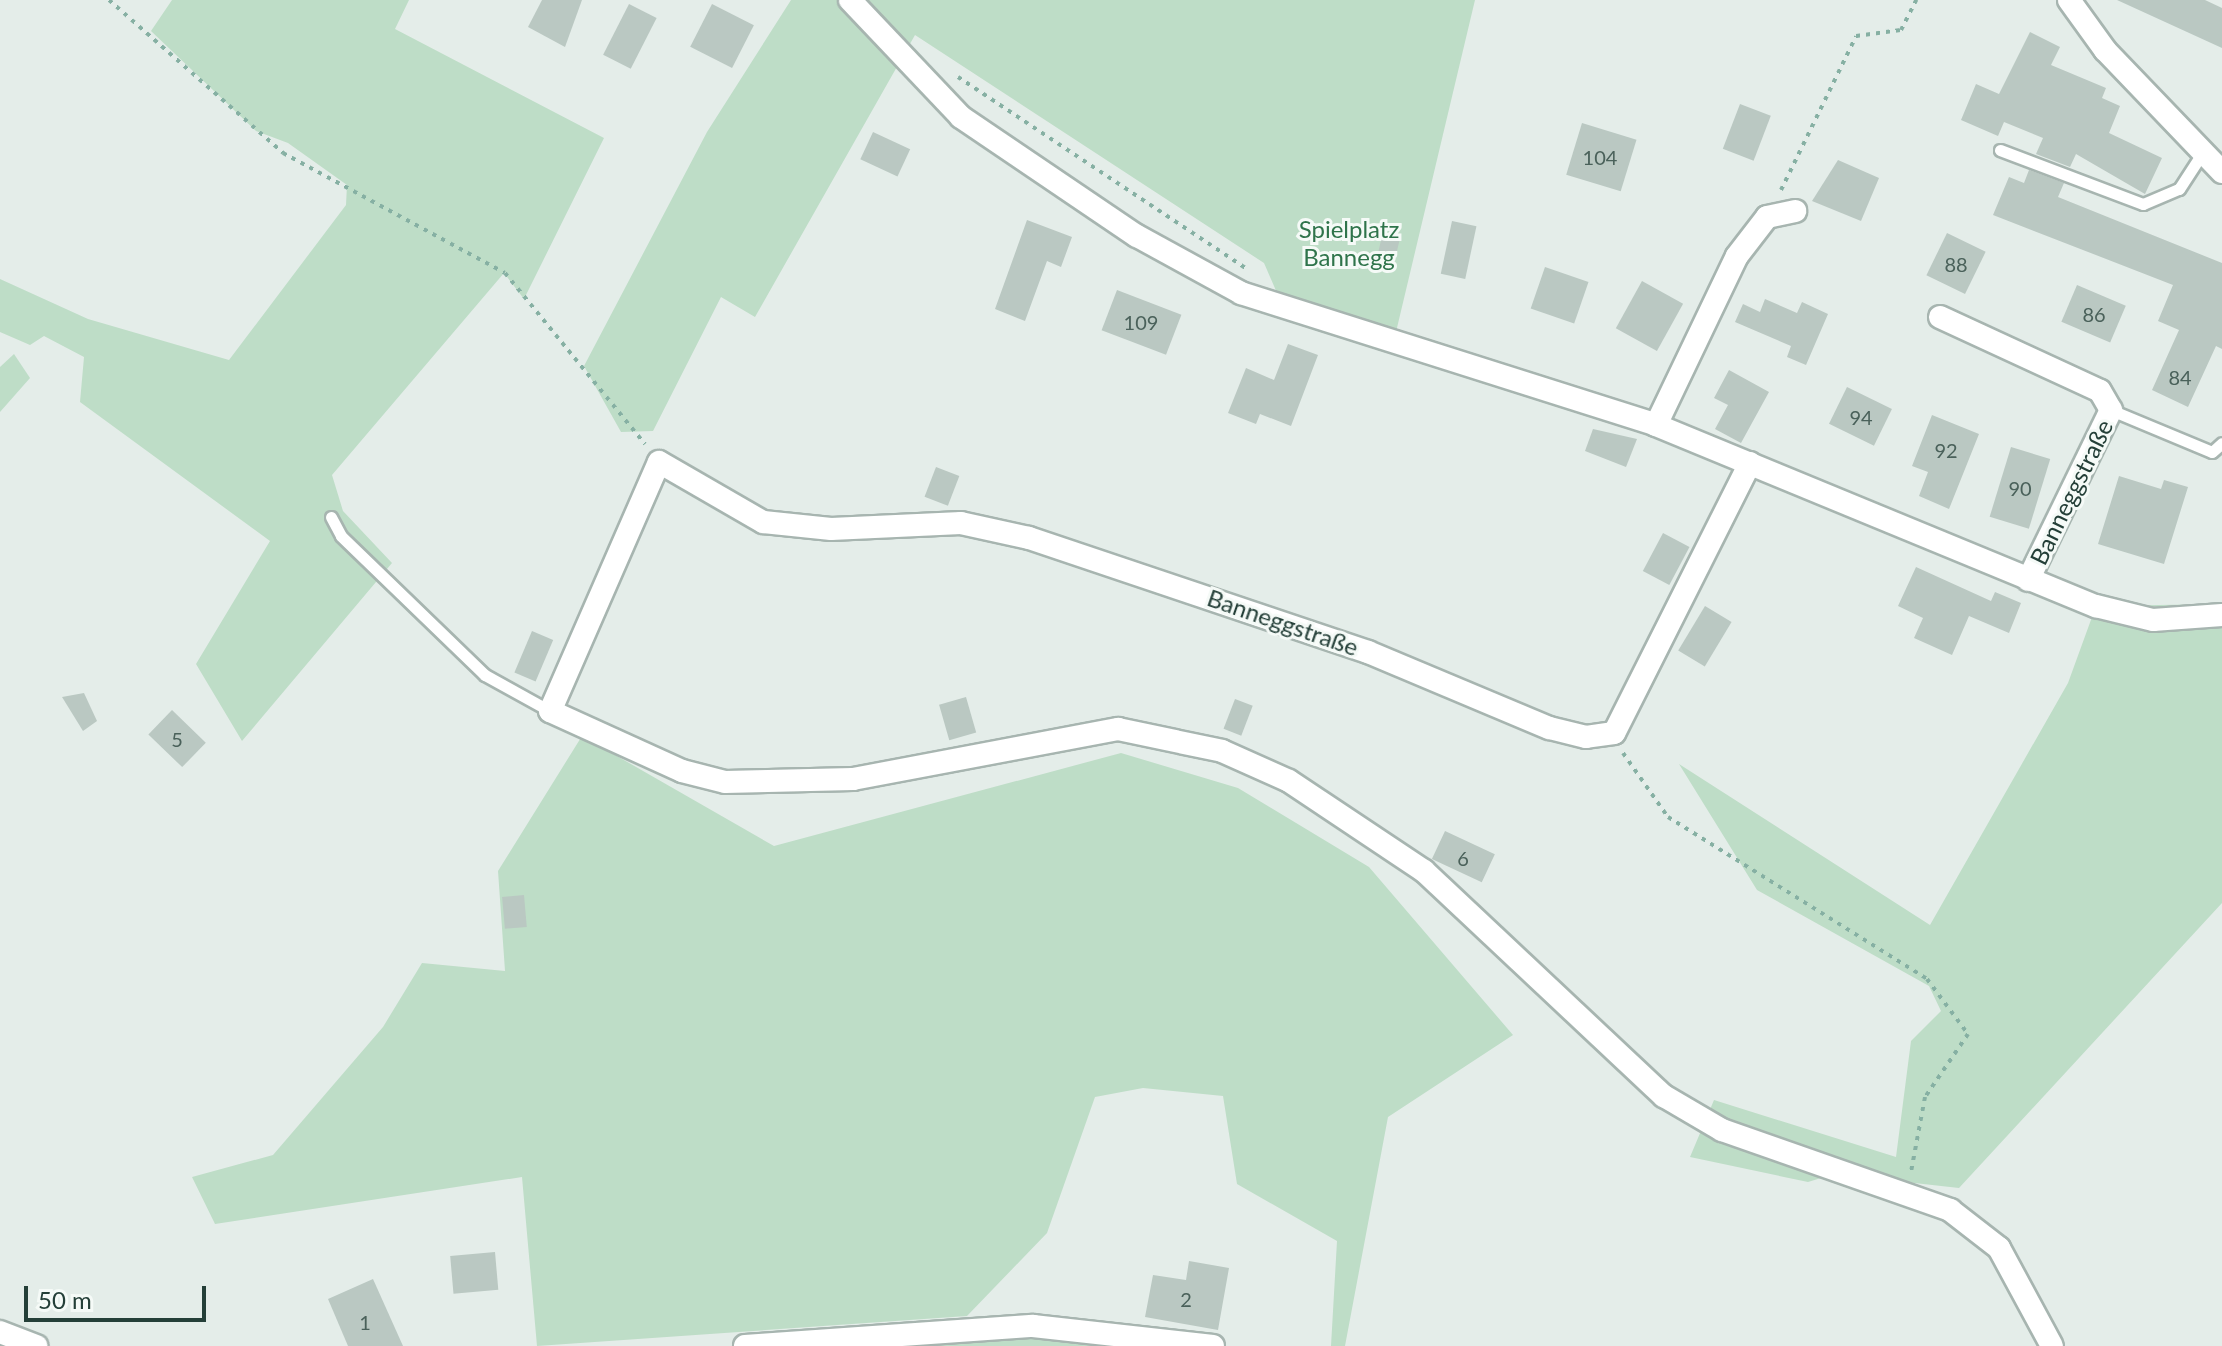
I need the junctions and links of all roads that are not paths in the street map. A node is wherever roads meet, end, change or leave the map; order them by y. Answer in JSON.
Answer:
{"nodes":[{"id":1,"x":850,"y":0,"type":"edge"},
{"id":2,"x":2069,"y":0,"type":"edge"},
{"id":3,"x":2000,"y":150,"type":"dead end"},
{"id":4,"x":2201,"y":155,"type":"junction"},
{"id":5,"x":2222,"y":172,"type":"edge"},
{"id":6,"x":1795,"y":211,"type":"dead end"},
{"id":7,"x":1940,"y":317,"type":"dead end"},
{"id":8,"x":2111,"y":410,"type":"junction"},
{"id":9,"x":1656,"y":425,"type":"junction"},
{"id":10,"x":2222,"y":443,"type":"edge"},
{"id":11,"x":1750,"y":463,"type":"junction"},
{"id":12,"x":331,"y":517,"type":"dead end"},
{"id":13,"x":2028,"y":580,"type":"junction"},
{"id":14,"x":2222,"y":615,"type":"edge"},
{"id":15,"x":550,"y":711,"type":"junction"},
{"id":16,"x":0,"y":1332,"type":"edge"},
{"id":17,"x":36,"y":1346,"type":"edge"},
{"id":18,"x":745,"y":1346,"type":"edge"},
{"id":19,"x":1213,"y":1346,"type":"edge"},
{"id":20,"x":2052,"y":1346,"type":"edge"}],
"edges":[{"from":1,"to":9,"type":"street","name":"Banneggstraße"},
{"from":2,"to":4,"type":"street"},
{"from":3,"to":4,"type":"lane"},
{"from":4,"to":5,"type":"street"},
{"from":6,"to":9,"type":"street"},
{"from":7,"to":8,"type":"street","name":"Banneggstraße"},
{"from":8,"to":10,"type":"lane"},
{"from":8,"to":13,"type":"street","name":"Banneggstraße"},
{"from":9,"to":11,"type":"street","name":"Banneggstraße"},
{"from":11,"to":13,"type":"street","name":"Banneggstraße"},
{"from":11,"to":15,"type":"street","name":"Banneggstraße"},
{"from":12,"to":15,"type":"lane"},
{"from":13,"to":14,"type":"street","name":"Banneggstraße"},
{"from":15,"to":20,"type":"street"},
{"from":16,"to":17,"type":"street"},
{"from":18,"to":19,"type":"street"}]}
